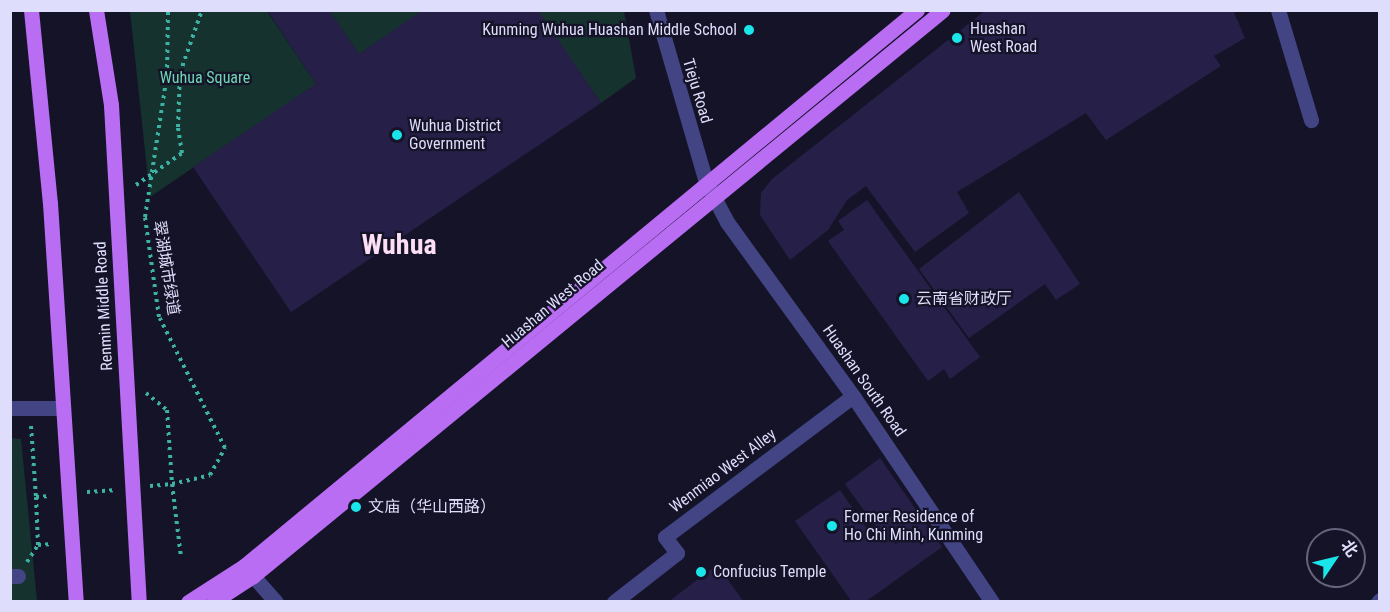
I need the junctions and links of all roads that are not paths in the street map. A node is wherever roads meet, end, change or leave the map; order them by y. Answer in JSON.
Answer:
{"nodes":[{"id":1,"x":32,"y":10,"type":"edge"},
{"id":2,"x":96,"y":10,"type":"edge"},
{"id":3,"x":656,"y":10,"type":"edge"},
{"id":4,"x":917,"y":10,"type":"edge"},
{"id":5,"x":943,"y":10,"type":"edge"},
{"id":6,"x":1278,"y":10,"type":"edge"},
{"id":7,"x":1311,"y":120,"type":"dead end"},
{"id":8,"x":709,"y":189,"type":"junction"},
{"id":9,"x":853,"y":396,"type":"junction"},
{"id":10,"x":10,"y":408,"type":"edge"},
{"id":11,"x":63,"y":408,"type":"junction"},
{"id":12,"x":249,"y":571,"type":"junction"},
{"id":13,"x":76,"y":602,"type":"edge"},
{"id":14,"x":139,"y":602,"type":"edge"},
{"id":15,"x":188,"y":602,"type":"edge"},
{"id":16,"x":213,"y":602,"type":"edge"},
{"id":17,"x":276,"y":602,"type":"edge"},
{"id":18,"x":614,"y":602,"type":"edge"},
{"id":19,"x":992,"y":602,"type":"edge"}],
"edges":[{"from":1,"to":11,"type":"main road"},
{"from":2,"to":14,"type":"main road","name":"Renmin Middle Road"},
{"from":3,"to":8,"type":"street","name":"Tieju Road"},
{"from":4,"to":8,"type":"main road","name":"Huashan West Road"},
{"from":5,"to":8,"type":"main road","name":"Huashan West Road"},
{"from":6,"to":7,"type":"street"},
{"from":8,"to":9,"type":"street","name":"Huashan South Road"},
{"from":8,"to":12,"type":"main road","name":"Huashan West Road"},
{"from":9,"to":18,"type":"street","name":"Wenmiao West Alley"},
{"from":9,"to":19,"type":"street","name":"Huashan South Road"},
{"from":10,"to":11,"type":"street"},
{"from":11,"to":13,"type":"main road"},
{"from":12,"to":15,"type":"main road","name":"Huashan West Road"},
{"from":12,"to":16,"type":"main road","name":"Huashan West Road"},
{"from":12,"to":17,"type":"street"}]}
